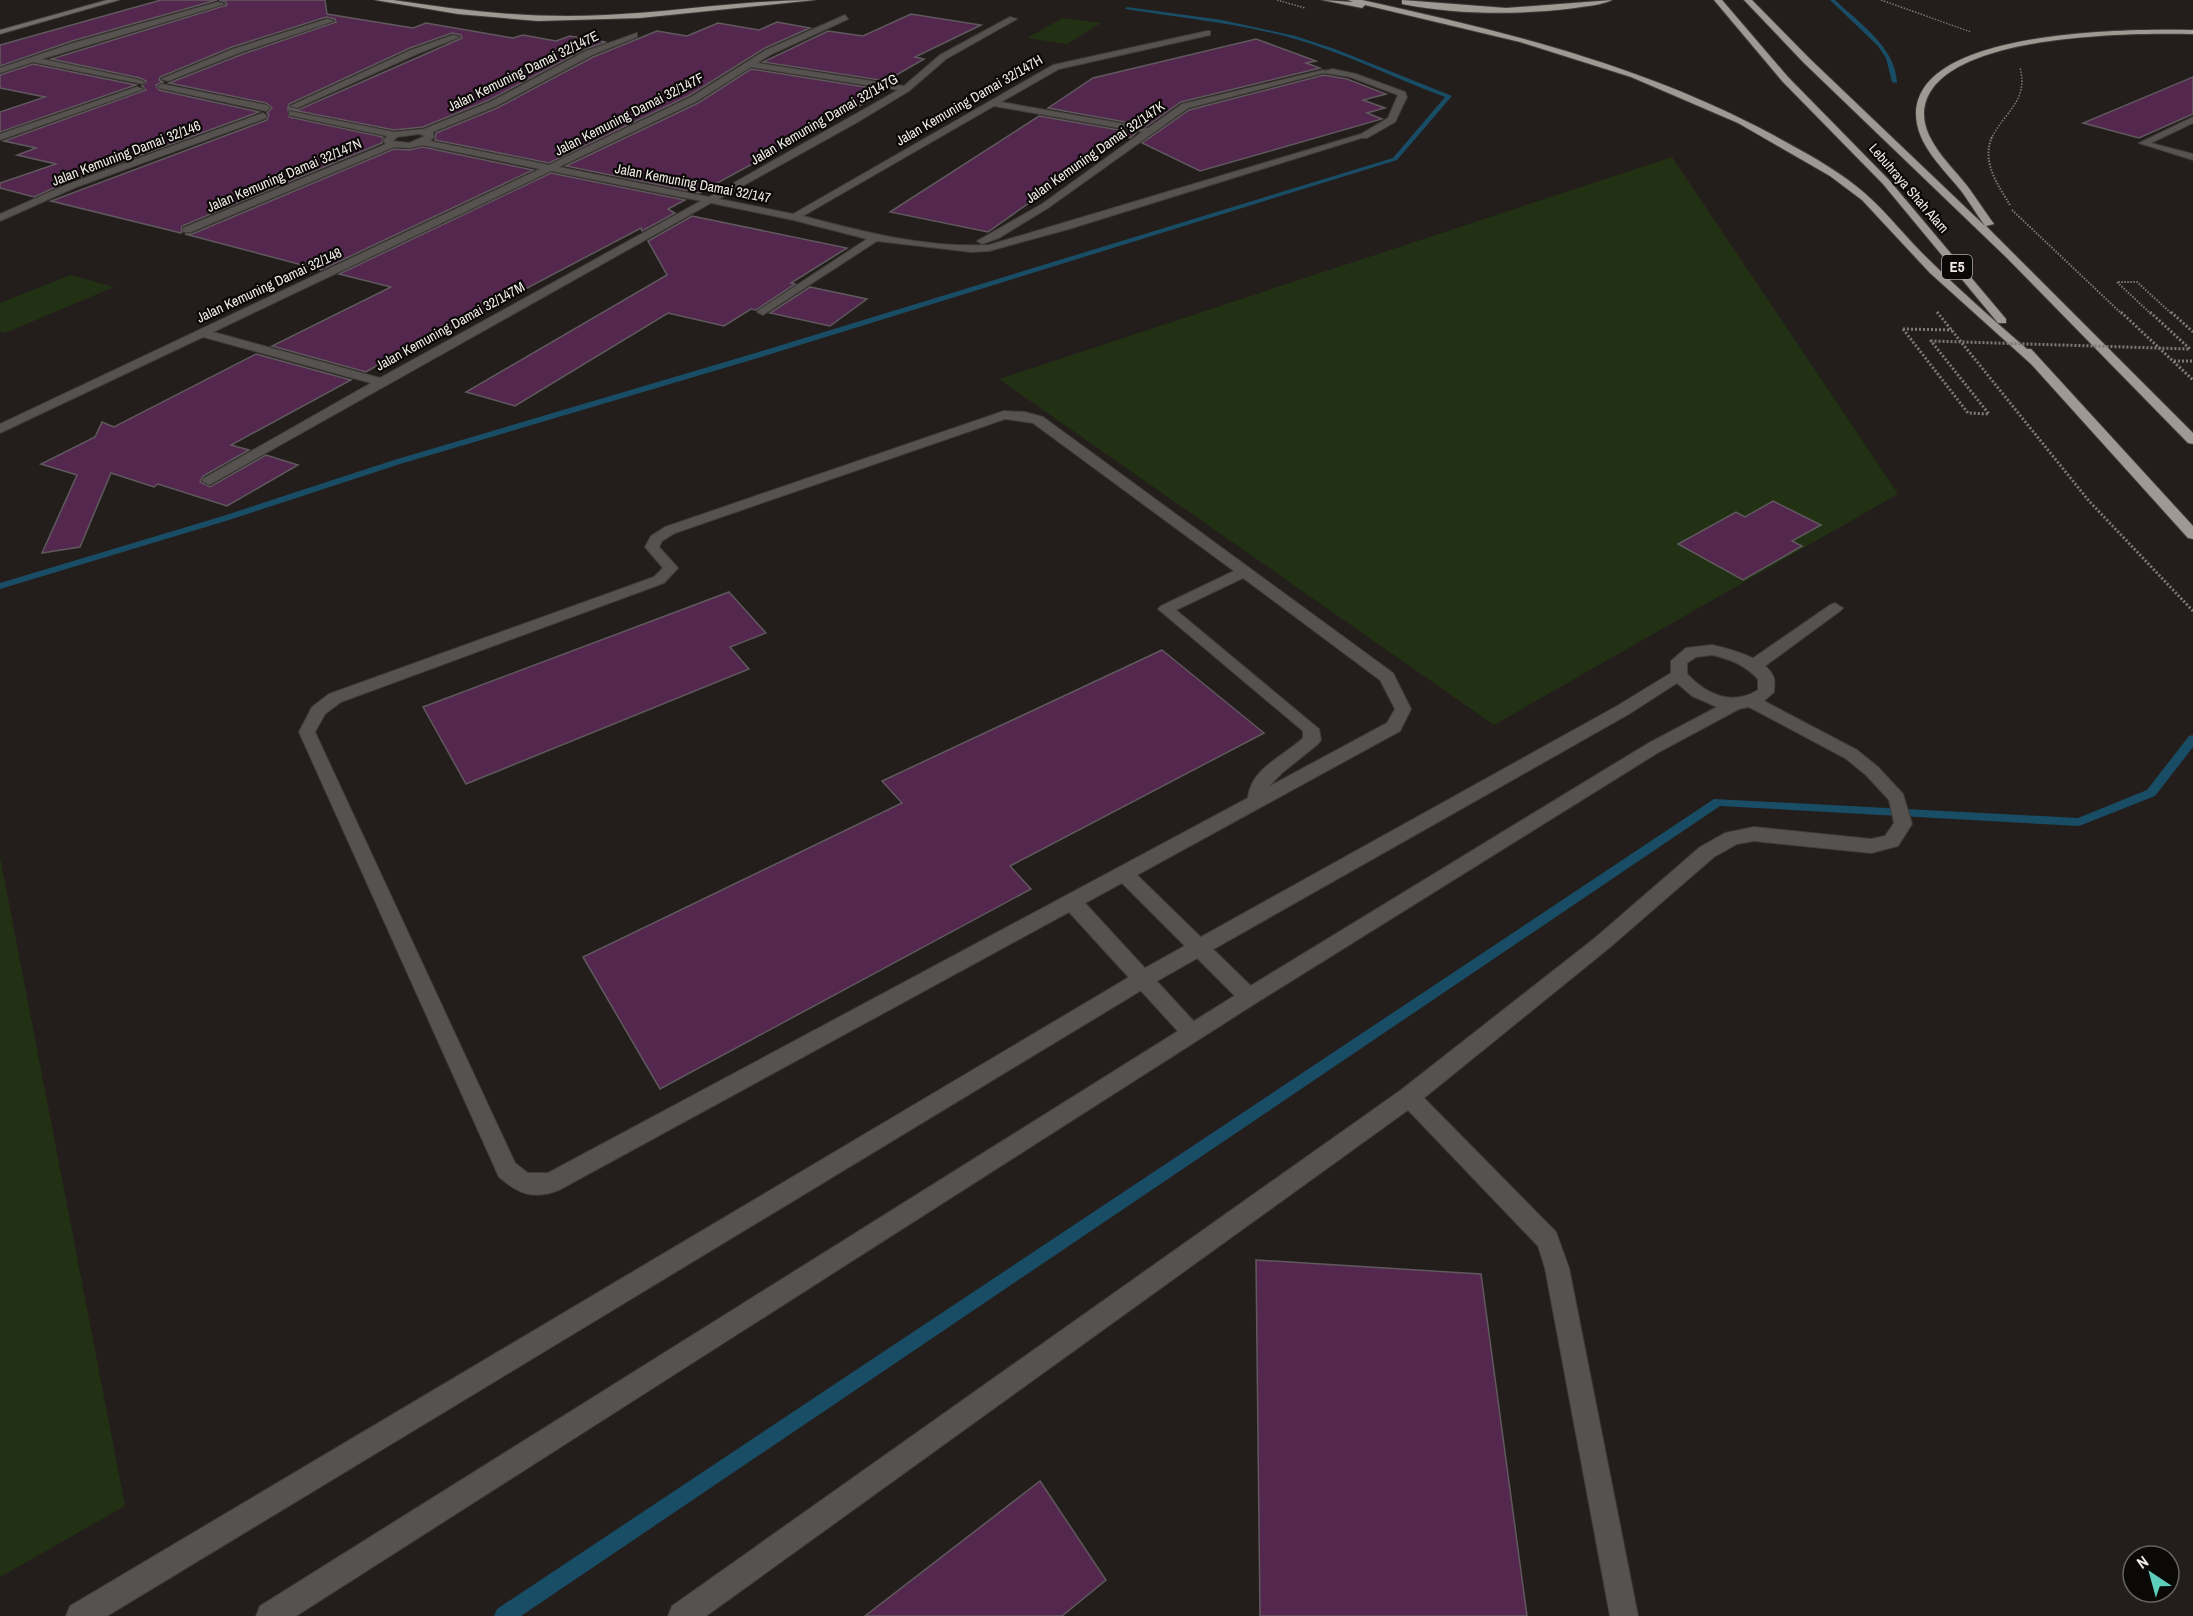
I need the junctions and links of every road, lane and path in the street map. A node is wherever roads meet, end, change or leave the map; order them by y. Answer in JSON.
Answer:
{"nodes":[{"id":1,"x":83,"y":0,"type":"edge"},
{"id":2,"x":115,"y":0,"type":"edge"},
{"id":3,"x":380,"y":0,"type":"edge"},
{"id":4,"x":430,"y":0,"type":"edge"},
{"id":5,"x":733,"y":0,"type":"edge"},
{"id":6,"x":811,"y":0,"type":"edge"},
{"id":7,"x":1277,"y":0,"type":"edge"},
{"id":8,"x":1326,"y":0,"type":"edge"},
{"id":9,"x":1352,"y":0,"type":"edge"},
{"id":10,"x":1388,"y":0,"type":"edge"},
{"id":11,"x":1608,"y":0,"type":"edge"},
{"id":12,"x":1718,"y":0,"type":"edge"},
{"id":13,"x":1748,"y":0,"type":"edge"},
{"id":14,"x":1881,"y":0,"type":"edge"},
{"id":15,"x":221,"y":4,"type":"dead end"},
{"id":16,"x":1305,"y":8,"type":"dead end"},
{"id":17,"x":31,"y":14,"type":"dead end"},
{"id":18,"x":845,"y":17,"type":"dead end"},
{"id":19,"x":1423,"y":17,"type":"junction"},
{"id":20,"x":1013,"y":20,"type":"dead end"},
{"id":21,"x":330,"y":21,"type":"dead end"},
{"id":22,"x":0,"y":32,"type":"edge"},
{"id":23,"x":2193,"y":32,"type":"edge"},
{"id":24,"x":1207,"y":33,"type":"dead end"},
{"id":25,"x":1975,"y":34,"type":"dead end"},
{"id":26,"x":634,"y":35,"type":"dead end"},
{"id":27,"x":456,"y":37,"type":"dead end"},
{"id":28,"x":33,"y":60,"type":"junction"},
{"id":29,"x":2014,"y":60,"type":"dead end"},
{"id":30,"x":747,"y":64,"type":"junction"},
{"id":31,"x":0,"y":71,"type":"edge"},
{"id":32,"x":1323,"y":72,"type":"joint"},
{"id":33,"x":164,"y":83,"type":"junction"},
{"id":34,"x":140,"y":86,"type":"junction"},
{"id":35,"x":906,"y":89,"type":"junction"},
{"id":36,"x":991,"y":103,"type":"junction"},
{"id":37,"x":288,"y":107,"type":"junction"},
{"id":38,"x":270,"y":114,"type":"junction"},
{"id":39,"x":2193,"y":120,"type":"edge"},
{"id":40,"x":1149,"y":130,"type":"junction"},
{"id":41,"x":0,"y":137,"type":"edge"},
{"id":42,"x":424,"y":137,"type":"junction"},
{"id":43,"x":393,"y":140,"type":"junction"},
{"id":44,"x":2193,"y":157,"type":"edge"},
{"id":45,"x":551,"y":167,"type":"junction"},
{"id":46,"x":1998,"y":194,"type":"dead end"},
{"id":47,"x":707,"y":200,"type":"junction"},
{"id":48,"x":2013,"y":210,"type":"junction"},
{"id":49,"x":1048,"y":215,"type":"junction"},
{"id":50,"x":794,"y":217,"type":"junction"},
{"id":51,"x":0,"y":218,"type":"edge"},
{"id":52,"x":1065,"y":227,"type":"junction"},
{"id":53,"x":187,"y":230,"type":"dead end"},
{"id":54,"x":875,"y":238,"type":"junction"},
{"id":55,"x":957,"y":248,"type":"junction"},
{"id":56,"x":2011,"y":256,"type":"junction"},
{"id":57,"x":763,"y":312,"type":"dead end"},
{"id":58,"x":1937,"y":312,"type":"dead end"},
{"id":59,"x":1953,"y":330,"type":"junction"},
{"id":60,"x":203,"y":333,"type":"junction"},
{"id":61,"x":2193,"y":333,"type":"edge"},
{"id":62,"x":2034,"y":360,"type":"junction"},
{"id":63,"x":2173,"y":361,"type":"junction"},
{"id":64,"x":2193,"y":362,"type":"edge"},
{"id":65,"x":2193,"y":380,"type":"edge"},
{"id":66,"x":381,"y":382,"type":"junction"},
{"id":67,"x":0,"y":429,"type":"edge"},
{"id":68,"x":2193,"y":440,"type":"edge"},
{"id":69,"x":209,"y":481,"type":"dead end"},
{"id":70,"x":2193,"y":535,"type":"edge"},
{"id":71,"x":1245,"y":572,"type":"junction"},
{"id":72,"x":1835,"y":608,"type":"dead end"},
{"id":73,"x":2193,"y":610,"type":"edge"},
{"id":74,"x":1755,"y":665,"type":"junction"},
{"id":75,"x":1679,"y":675,"type":"junction"},
{"id":76,"x":1744,"y":703,"type":"junction"},
{"id":77,"x":1257,"y":801,"type":"junction"},
{"id":78,"x":1123,"y":873,"type":"junction"},
{"id":79,"x":1071,"y":901,"type":"junction"},
{"id":80,"x":1199,"y":948,"type":"junction"},
{"id":81,"x":1143,"y":980,"type":"junction"},
{"id":82,"x":1250,"y":997,"type":"junction"},
{"id":83,"x":1192,"y":1033,"type":"junction"},
{"id":84,"x":1409,"y":1097,"type":"junction"},
{"id":85,"x":80,"y":1616,"type":"edge"},
{"id":86,"x":270,"y":1616,"type":"edge"},
{"id":87,"x":682,"y":1616,"type":"edge"},
{"id":88,"x":1624,"y":1616,"type":"edge"}],
"edges":[{"from":1,"to":17,"type":"street"},
{"from":2,"to":22,"type":"street"},
{"from":3,"to":6,"type":"highway"},
{"from":4,"to":5,"type":"highway"},
{"from":7,"to":16,"type":"path"},
{"from":8,"to":19,"type":"highway"},
{"from":9,"to":19,"type":"highway"},
{"from":10,"to":11,"type":"highway"},
{"from":12,"to":62,"type":"highway","name":"Lebuhraya Shah Alam","number":"E5"},
{"from":13,"to":56,"type":"highway","name":"Lebuhraya Shah Alam"},
{"from":14,"to":25,"type":"path"},
{"from":15,"to":28,"type":"street"},
{"from":18,"to":30,"type":"street","name":"Jalan Kemuning Damai 32/147F"},
{"from":19,"to":62,"type":"highway"},
{"from":20,"to":35,"type":"street","name":"Jalan Kemuning Damai 32/147G"},
{"from":21,"to":33,"type":"street"},
{"from":23,"to":56,"type":"highway"},
{"from":24,"to":36,"type":"street","name":"Jalan Kemuning Damai 32/147H"},
{"from":26,"to":42,"type":"street","name":"Jalan Kemuning Damai 32/147E"},
{"from":27,"to":37,"type":"street"},
{"from":28,"to":31,"type":"street"},
{"from":28,"to":34,"type":"street"},
{"from":29,"to":48,"type":"path"},
{"from":30,"to":35,"type":"street"},
{"from":30,"to":45,"type":"street","name":"Jalan Kemuning Damai 32/147F"},
{"from":32,"to":40,"type":"street","name":"Jalan Kemuning Damai 32/147K"},
{"from":32,"to":52,"type":"street","name":"Jalan Kemuning Damai 32/147"},
{"from":33,"to":34,"type":"street"},
{"from":33,"to":38,"type":"street"},
{"from":34,"to":41,"type":"street"},
{"from":35,"to":47,"type":"street","name":"Jalan Kemuning Damai 32/147G"},
{"from":36,"to":40,"type":"street"},
{"from":36,"to":50,"type":"street","name":"Jalan Kemuning Damai 32/147H"},
{"from":37,"to":38,"type":"street"},
{"from":37,"to":38,"type":"street"},
{"from":37,"to":43,"type":"street"},
{"from":38,"to":51,"type":"street","name":"Jalan Kemuning Damai 32/146"},
{"from":39,"to":44,"type":"street"},
{"from":40,"to":49,"type":"street","name":"Jalan Kemuning Damai 32/147K"},
{"from":42,"to":43,"type":"street"},
{"from":42,"to":45,"type":"street","name":"Jalan Kemuning Damai 32/147"},
{"from":43,"to":53,"type":"street","name":"Jalan Kemuning Damai 32/147N"},
{"from":45,"to":47,"type":"street","name":"Jalan Kemuning Damai 32/147"},
{"from":45,"to":60,"type":"street","name":"Jalan Kemuning Damai 32/148"},
{"from":46,"to":48,"type":"path"},
{"from":47,"to":50,"type":"street","name":"Jalan Kemuning Damai 32/147"},
{"from":47,"to":66,"type":"street","name":"Jalan Kemuning Damai 32/147M"},
{"from":48,"to":63,"type":"path"},
{"from":49,"to":52,"type":"street"},
{"from":49,"to":55,"type":"street","name":"Jalan Kemuning Damai 32/147K"},
{"from":50,"to":54,"type":"street","name":"Jalan Kemuning Damai 32/147"},
{"from":52,"to":55,"type":"street","name":"Jalan Kemuning Damai 32/147"},
{"from":54,"to":55,"type":"street","name":"Jalan Kemuning Damai 32/147"},
{"from":54,"to":57,"type":"street"},
{"from":56,"to":68,"type":"highway","name":"Lebuhraya Shah Alam"},
{"from":58,"to":59,"type":"path"},
{"from":59,"to":61,"type":"path","bridge":true},
{"from":59,"to":73,"type":"path"},
{"from":60,"to":66,"type":"street"},
{"from":60,"to":67,"type":"street","name":"Jalan Kemuning Damai 32/148"},
{"from":62,"to":70,"type":"highway","name":"Lebuhraya Shah Alam","number":"E5"},
{"from":63,"to":64,"type":"path"},
{"from":63,"to":65,"type":"path"},
{"from":66,"to":69,"type":"street","name":"Jalan Kemuning Damai 32/147M"},
{"from":71,"to":77,"type":"street"},
{"from":71,"to":77,"type":"street"},
{"from":71,"to":79,"type":"street"},
{"from":72,"to":74,"type":"street"},
{"from":74,"to":75,"type":"street"},
{"from":74,"to":76,"type":"street"},
{"from":75,"to":76,"type":"street"},
{"from":75,"to":80,"type":"street"},
{"from":76,"to":82,"type":"street"},
{"from":76,"to":84,"type":"street"},
{"from":77,"to":78,"type":"street"},
{"from":78,"to":79,"type":"street"},
{"from":78,"to":80,"type":"street"},
{"from":79,"to":81,"type":"street"},
{"from":80,"to":81,"type":"street"},
{"from":80,"to":82,"type":"street"},
{"from":81,"to":83,"type":"street"},
{"from":81,"to":85,"type":"street"},
{"from":82,"to":83,"type":"street"},
{"from":83,"to":86,"type":"street"},
{"from":84,"to":87,"type":"street"},
{"from":84,"to":88,"type":"street"}]}
